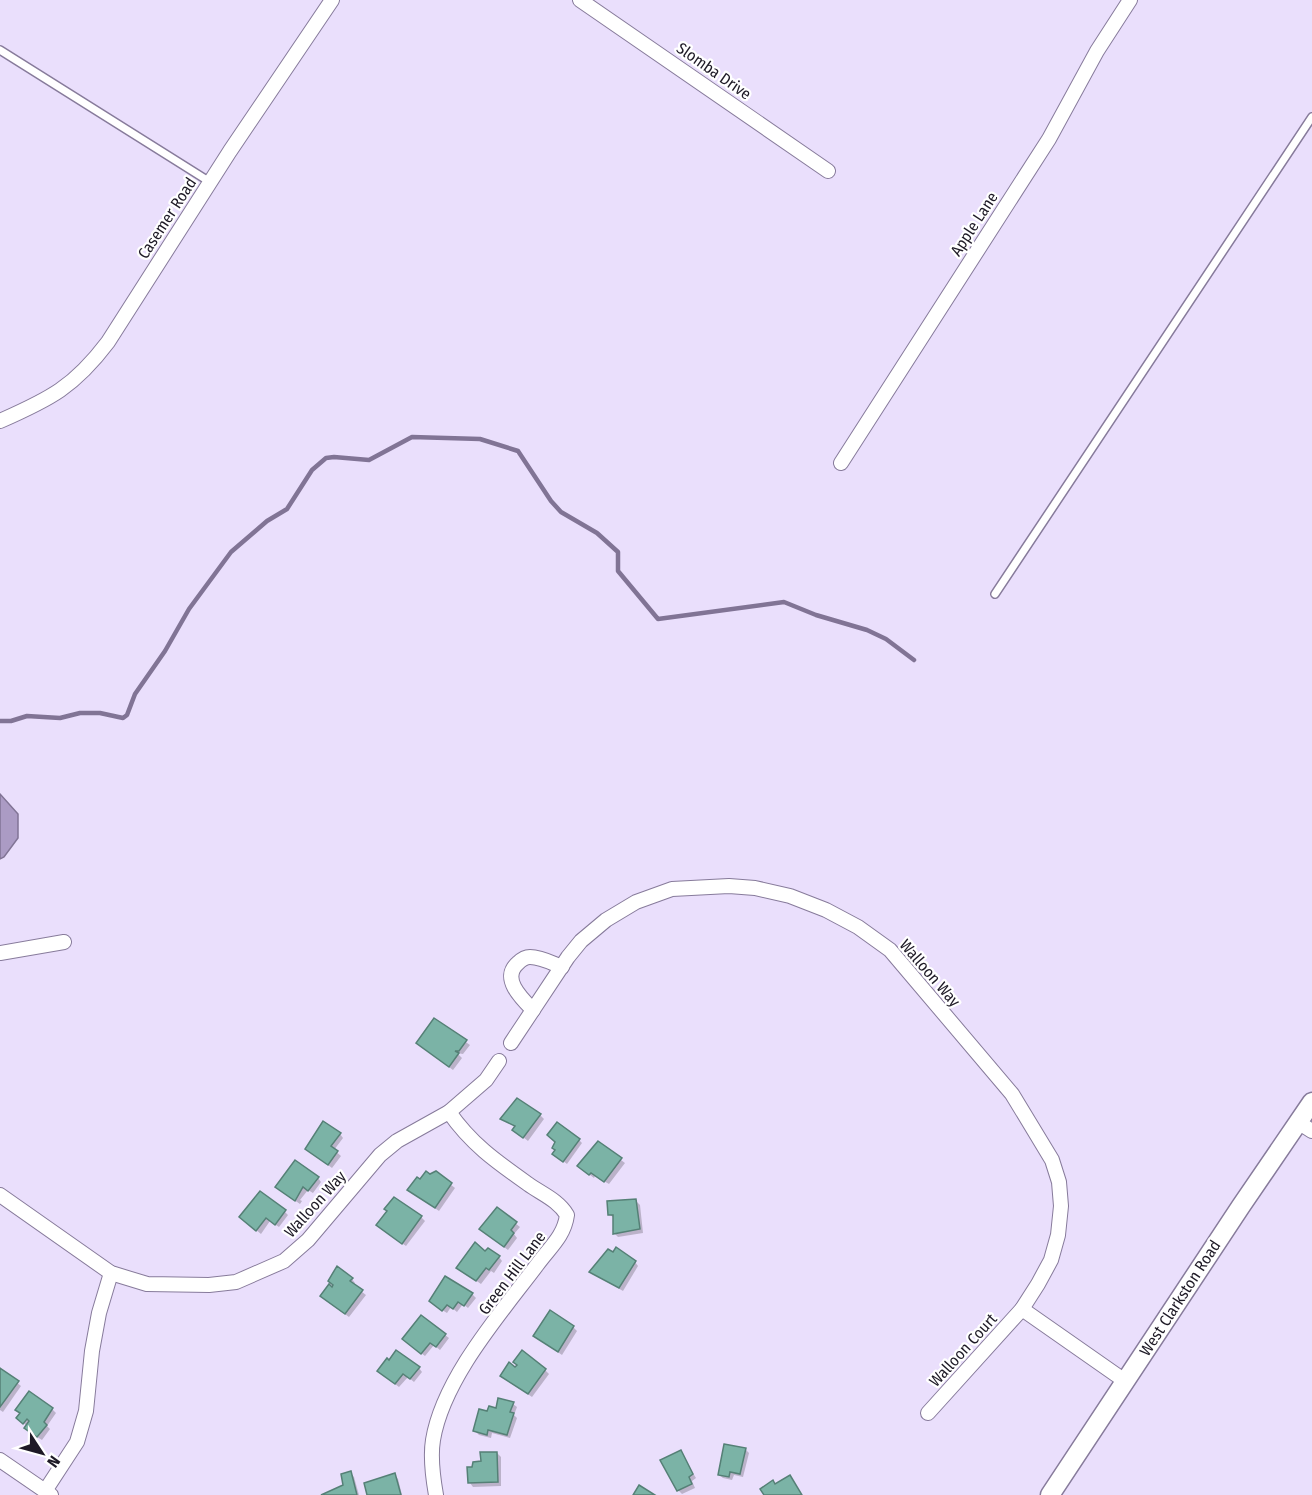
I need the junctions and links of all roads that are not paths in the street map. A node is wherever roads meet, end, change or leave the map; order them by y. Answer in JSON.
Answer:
{"nodes":[{"id":1,"x":332,"y":0,"type":"edge"},
{"id":2,"x":580,"y":0,"type":"edge"},
{"id":3,"x":1130,"y":0,"type":"edge"},
{"id":4,"x":0,"y":50,"type":"edge"},
{"id":5,"x":1312,"y":117,"type":"edge"},
{"id":6,"x":828,"y":171,"type":"dead end"},
{"id":7,"x":210,"y":182,"type":"junction"},
{"id":8,"x":0,"y":421,"type":"edge"},
{"id":9,"x":840,"y":463,"type":"dead end"},
{"id":10,"x":995,"y":594,"type":"dead end"},
{"id":11,"x":64,"y":942,"type":"dead end"},
{"id":12,"x":0,"y":953,"type":"edge"},
{"id":13,"x":562,"y":967,"type":"junction"},
{"id":14,"x":533,"y":1010,"type":"junction"},
{"id":15,"x":512,"y":1043,"type":"dead end"},
{"id":16,"x":500,"y":1061,"type":"dead end"},
{"id":17,"x":1312,"y":1102,"type":"edge"},
{"id":18,"x":449,"y":1112,"type":"junction"},
{"id":19,"x":1305,"y":1126,"type":"edge"},
{"id":20,"x":0,"y":1195,"type":"edge"},
{"id":21,"x":111,"y":1273,"type":"junction"},
{"id":22,"x":1022,"y":1309,"type":"junction"},
{"id":23,"x":1125,"y":1381,"type":"junction"},
{"id":24,"x":928,"y":1413,"type":"dead end"},
{"id":25,"x":0,"y":1460,"type":"edge"},
{"id":26,"x":48,"y":1493,"type":"edge"},
{"id":27,"x":436,"y":1495,"type":"edge"},
{"id":28,"x":1050,"y":1495,"type":"edge"}],
"edges":[{"from":1,"to":7,"type":"street","name":"Casemer Road"},
{"from":2,"to":6,"type":"street","name":"Slomba Drive"},
{"from":3,"to":9,"type":"street","name":"Apple Lane"},
{"from":4,"to":7,"type":"lane"},
{"from":5,"to":10,"type":"lane"},
{"from":7,"to":8,"type":"street","name":"Casemer Road"},
{"from":11,"to":12,"type":"street"},
{"from":13,"to":14,"type":"street","name":"Walloon Way"},
{"from":13,"to":14,"type":"street"},
{"from":13,"to":22,"type":"street","name":"Walloon Way"},
{"from":14,"to":15,"type":"street","name":"Walloon Way"},
{"from":16,"to":18,"type":"street","name":"Walloon Way"},
{"from":17,"to":19,"type":"main road","name":"West Clarkston Road"},
{"from":18,"to":21,"type":"street","name":"Walloon Way"},
{"from":18,"to":27,"type":"street","name":"Green Hill Lane"},
{"from":19,"to":23,"type":"main road","name":"West Clarkston Road"},
{"from":20,"to":21,"type":"street","name":"Walloon Way"},
{"from":21,"to":26,"type":"street"},
{"from":22,"to":23,"type":"street"},
{"from":22,"to":24,"type":"street","name":"Walloon Court"},
{"from":23,"to":28,"type":"main road","name":"West Clarkston Road"},
{"from":25,"to":26,"type":"street"}]}
